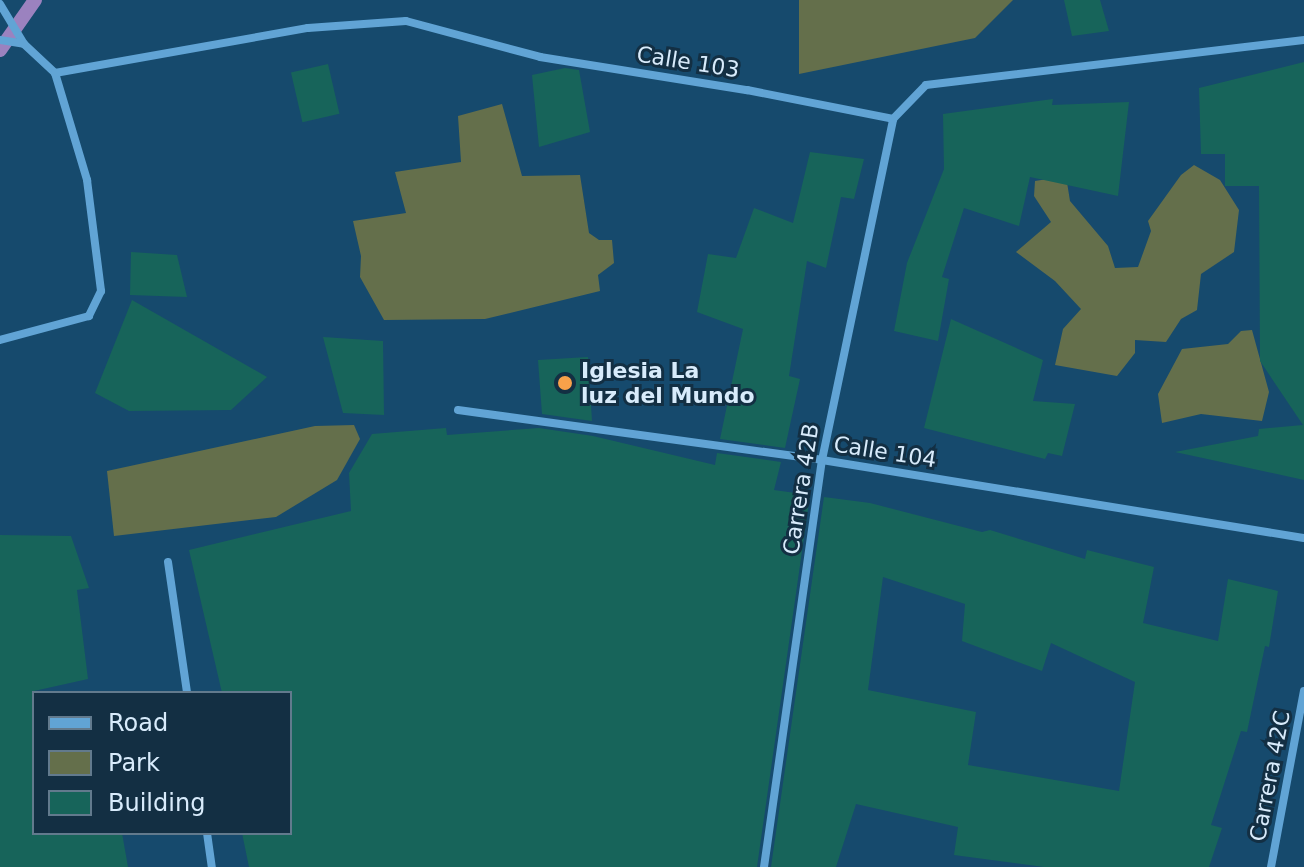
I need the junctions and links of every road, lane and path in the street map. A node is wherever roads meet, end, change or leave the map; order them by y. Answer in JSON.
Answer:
{"nodes":[{"id":1,"x":0,"y":4,"type":"edge"},
{"id":2,"x":0,"y":40,"type":"edge"},
{"id":3,"x":1304,"y":40,"type":"edge"},
{"id":4,"x":24,"y":44,"type":"junction"},
{"id":5,"x":55,"y":73,"type":"junction"},
{"id":6,"x":893,"y":119,"type":"junction"},
{"id":7,"x":0,"y":340,"type":"edge"},
{"id":8,"x":458,"y":410,"type":"dead end"},
{"id":9,"x":822,"y":460,"type":"junction"},
{"id":10,"x":1304,"y":538,"type":"edge"},
{"id":11,"x":168,"y":562,"type":"dead end"},
{"id":12,"x":187,"y":691,"type":"edge"},
{"id":13,"x":1304,"y":691,"type":"edge"},
{"id":14,"x":207,"y":835,"type":"edge"},
{"id":15,"x":212,"y":867,"type":"edge"},
{"id":16,"x":764,"y":867,"type":"edge"},
{"id":17,"x":1271,"y":867,"type":"edge"}],
"edges":[{"from":1,"to":4,"type":"street"},
{"from":2,"to":4,"type":"street"},
{"from":3,"to":6,"type":"street"},
{"from":4,"to":5,"type":"street"},
{"from":5,"to":6,"type":"street","name":"Calle 103"},
{"from":5,"to":7,"type":"street"},
{"from":6,"to":9,"type":"street","name":"Carrera 42B"},
{"from":8,"to":9,"type":"street","name":"Calle 104"},
{"from":9,"to":10,"type":"street","name":"Calle 104"},
{"from":9,"to":16,"type":"street","name":"Carrera 42B"},
{"from":11,"to":12,"type":"street"},
{"from":13,"to":17,"type":"street","name":"Carrera 42C"},
{"from":14,"to":15,"type":"street"}]}
